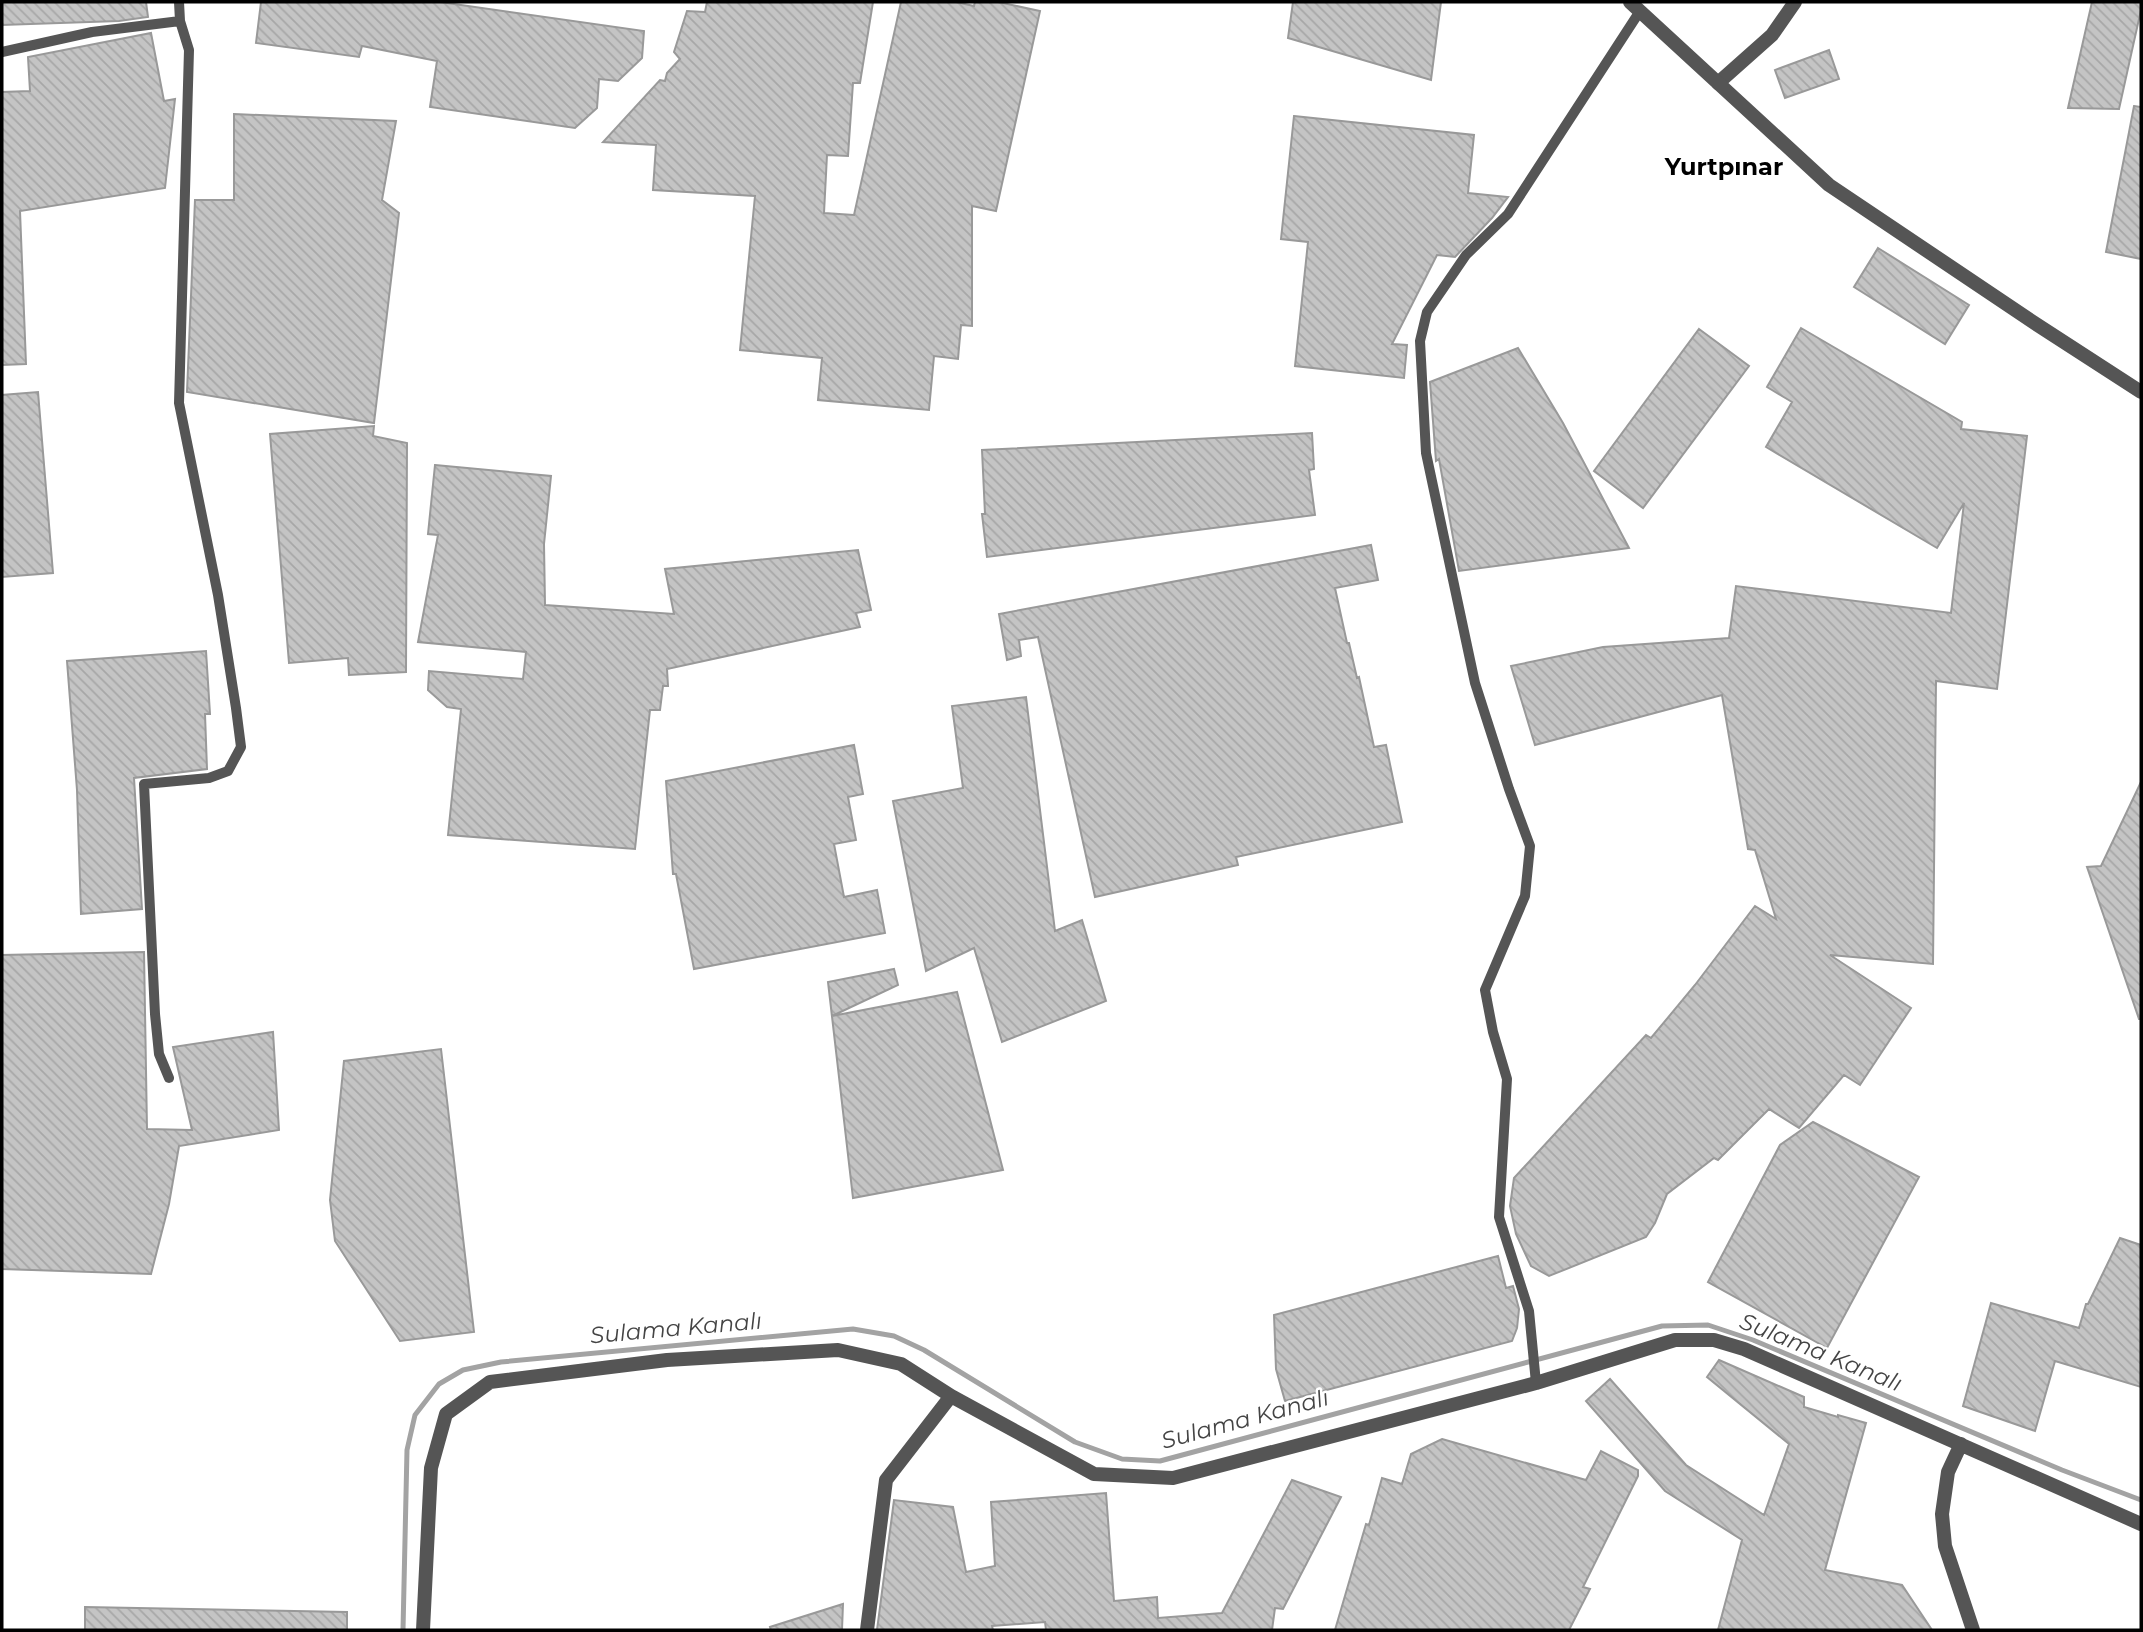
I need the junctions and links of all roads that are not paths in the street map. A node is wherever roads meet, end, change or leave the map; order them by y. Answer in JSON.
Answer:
{"nodes":[{"id":1,"x":179,"y":2,"type":"edge"},
{"id":2,"x":1795,"y":2,"type":"edge"},
{"id":3,"x":1635,"y":6,"type":"edge"},
{"id":4,"x":180,"y":21,"type":"junction"},
{"id":5,"x":2,"y":52,"type":"edge"},
{"id":6,"x":1718,"y":83,"type":"junction"},
{"id":7,"x":2141,"y":392,"type":"edge"},
{"id":8,"x":169,"y":1078,"type":"dead end"},
{"id":9,"x":1536,"y":1383,"type":"junction"},
{"id":10,"x":951,"y":1396,"type":"junction"},
{"id":11,"x":1961,"y":1444,"type":"junction"},
{"id":12,"x":2141,"y":1524,"type":"edge"},
{"id":13,"x":423,"y":1630,"type":"edge"},
{"id":14,"x":867,"y":1630,"type":"edge"},
{"id":15,"x":1973,"y":1630,"type":"edge"}],
"edges":[{"from":1,"to":4,"type":"lane"},
{"from":2,"to":6,"type":"street"},
{"from":3,"to":6,"type":"street"},
{"from":3,"to":9,"type":"lane"},
{"from":4,"to":5,"type":"lane"},
{"from":4,"to":8,"type":"lane"},
{"from":6,"to":7,"type":"street"},
{"from":9,"to":10,"type":"street"},
{"from":9,"to":11,"type":"street"},
{"from":10,"to":13,"type":"street"},
{"from":10,"to":14,"type":"street"},
{"from":11,"to":12,"type":"street"},
{"from":11,"to":15,"type":"street"}]}
